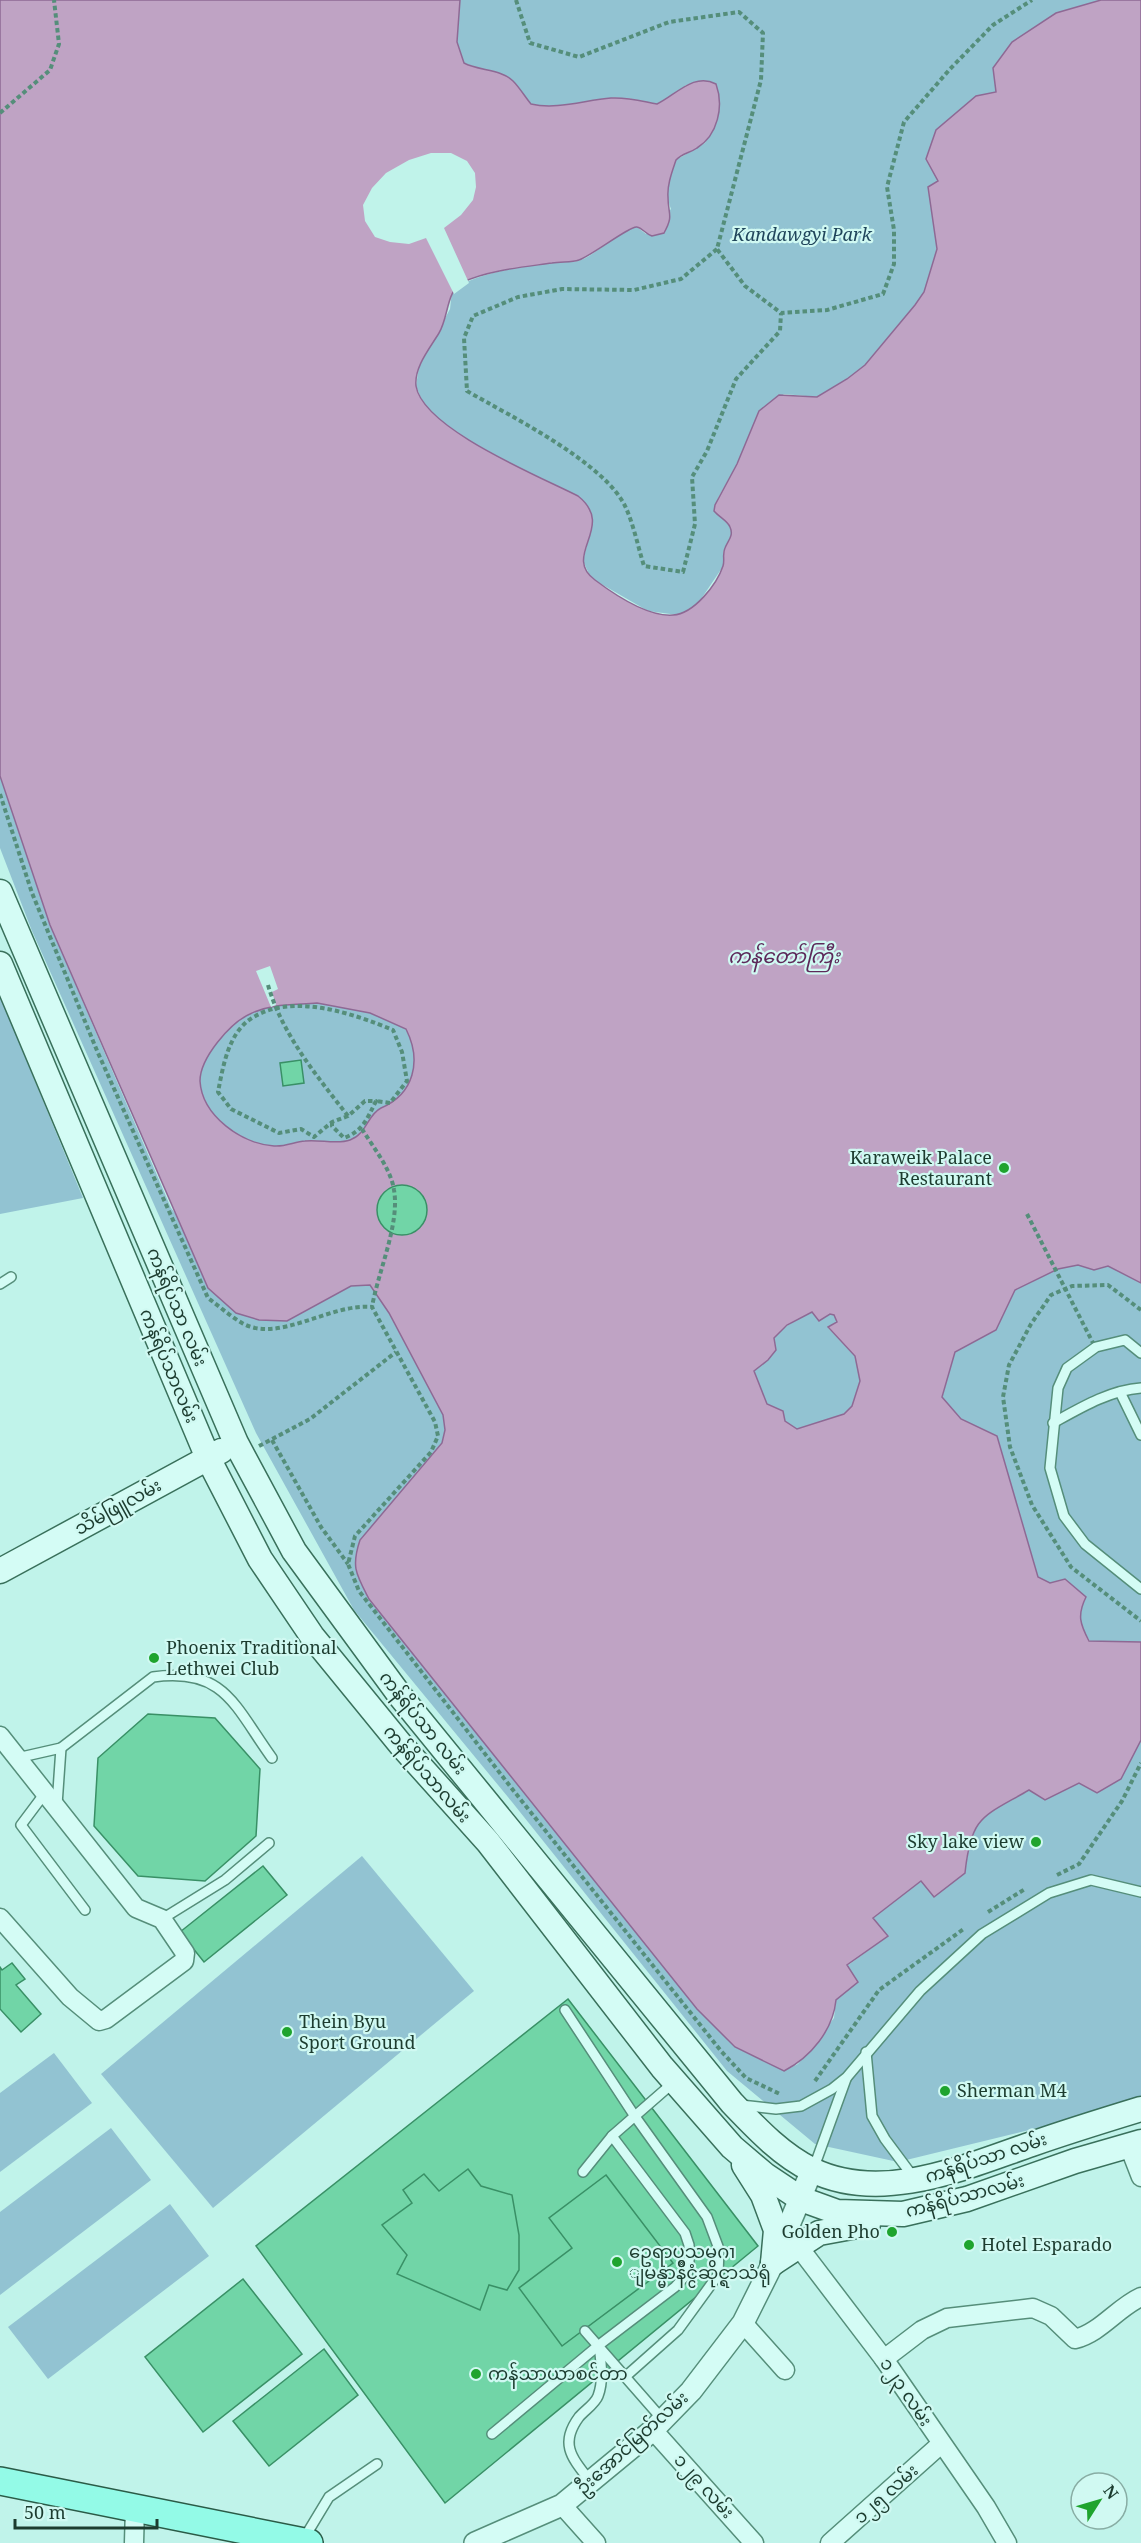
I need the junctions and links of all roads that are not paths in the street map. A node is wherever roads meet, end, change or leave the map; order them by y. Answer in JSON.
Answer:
{"nodes":[{"id":1,"x":0,"y":892,"type":"edge"},
{"id":2,"x":0,"y":964,"type":"edge"},
{"id":3,"x":11,"y":1277,"type":"dead end"},
{"id":4,"x":0,"y":1284,"type":"edge"},
{"id":5,"x":1141,"y":1353,"type":"edge"},
{"id":6,"x":1141,"y":1388,"type":"edge"},
{"id":7,"x":1120,"y":1392,"type":"junction"},
{"id":8,"x":1053,"y":1423,"type":"junction"},
{"id":9,"x":1141,"y":1435,"type":"edge"},
{"id":10,"x":236,"y":1443,"type":"junction"},
{"id":11,"x":208,"y":1458,"type":"junction"},
{"id":12,"x":1,"y":1570,"type":"edge"},
{"id":13,"x":1141,"y":1589,"type":"edge"},
{"id":14,"x":0,"y":1736,"type":"edge"},
{"id":15,"x":61,"y":1749,"type":"junction"},
{"id":16,"x":17,"y":1758,"type":"junction"},
{"id":17,"x":272,"y":1758,"type":"dead end"},
{"id":18,"x":45,"y":1793,"type":"junction"},
{"id":19,"x":57,"y":1808,"type":"junction"},
{"id":20,"x":269,"y":1843,"type":"dead end"},
{"id":21,"x":1141,"y":1892,"type":"edge"},
{"id":22,"x":85,"y":1910,"type":"dead end"},
{"id":23,"x":0,"y":1918,"type":"edge"},
{"id":24,"x":162,"y":1919,"type":"junction"},
{"id":25,"x":565,"y":2010,"type":"dead end"},
{"id":26,"x":866,"y":2052,"type":"junction"},
{"id":27,"x":847,"y":2077,"type":"junction"},
{"id":28,"x":674,"y":2082,"type":"junction"},
{"id":29,"x":732,"y":2103,"type":"junction"},
{"id":30,"x":1141,"y":2109,"type":"edge"},
{"id":31,"x":633,"y":2115,"type":"junction"},
{"id":32,"x":612,"y":2136,"type":"junction"},
{"id":33,"x":1135,"y":2144,"type":"edge"},
{"id":34,"x":732,"y":2147,"type":"junction"},
{"id":35,"x":812,"y":2170,"type":"junction"},
{"id":36,"x":583,"y":2172,"type":"dead end"},
{"id":37,"x":1141,"y":2177,"type":"edge"},
{"id":38,"x":915,"y":2180,"type":"junction"},
{"id":39,"x":801,"y":2199,"type":"junction"},
{"id":40,"x":903,"y":2214,"type":"junction"},
{"id":41,"x":798,"y":2246,"type":"junction"},
{"id":42,"x":773,"y":2263,"type":"junction"},
{"id":43,"x":1141,"y":2297,"type":"edge"},
{"id":44,"x":743,"y":2323,"type":"junction"},
{"id":45,"x":585,"y":2331,"type":"dead end"},
{"id":46,"x":598,"y":2346,"type":"junction"},
{"id":47,"x":884,"y":2359,"type":"junction"},
{"id":48,"x":785,"y":2370,"type":"dead end"},
{"id":49,"x":625,"y":2377,"type":"junction"},
{"id":50,"x":658,"y":2425,"type":"junction"},
{"id":51,"x":492,"y":2434,"type":"dead end"},
{"id":52,"x":941,"y":2444,"type":"junction"},
{"id":53,"x":377,"y":2464,"type":"dead end"},
{"id":54,"x":0,"y":2481,"type":"edge"},
{"id":55,"x":591,"y":2482,"type":"junction"},
{"id":56,"x":562,"y":2505,"type":"junction"},
{"id":57,"x":135,"y":2507,"type":"junction"},
{"id":58,"x":306,"y":2542,"type":"edge"},
{"id":59,"x":832,"y":2542,"type":"edge"},
{"id":60,"x":134,"y":2543,"type":"edge"},
{"id":61,"x":475,"y":2543,"type":"edge"},
{"id":62,"x":596,"y":2543,"type":"edge"},
{"id":63,"x":754,"y":2543,"type":"edge"},
{"id":64,"x":1007,"y":2543,"type":"edge"}],
"edges":[{"from":1,"to":10,"type":"main road","name":"ကန်ရိပ်သာ လမ်း"},
{"from":2,"to":11,"type":"main road","name":"ကန်ရိပ်သာလမ်း"},
{"from":3,"to":4,"type":"lane"},
{"from":5,"to":8,"type":"lane"},
{"from":6,"to":7,"type":"lane"},
{"from":7,"to":8,"type":"lane"},
{"from":7,"to":9,"type":"lane"},
{"from":8,"to":13,"type":"lane"},
{"from":10,"to":11,"type":"main road","name":"သိမ်ဖြူလမ်း"},
{"from":10,"to":29,"type":"main road","name":"ကန်ရိပ်သာ လမ်း"},
{"from":11,"to":12,"type":"main road","name":"သိမ်ဖြူလမ်း"},
{"from":11,"to":28,"type":"main road","name":"ကန်ရိပ်သာလမ်း"},
{"from":14,"to":16,"type":"street"},
{"from":15,"to":16,"type":"lane"},
{"from":15,"to":17,"type":"lane"},
{"from":15,"to":19,"type":"lane"},
{"from":16,"to":18,"type":"street"},
{"from":18,"to":19,"type":"street"},
{"from":18,"to":22,"type":"lane"},
{"from":19,"to":24,"type":"street"},
{"from":20,"to":24,"type":"lane"},
{"from":21,"to":26,"type":"lane"},
{"from":23,"to":24,"type":"street"},
{"from":25,"to":31,"type":"lane"},
{"from":26,"to":27,"type":"lane"},
{"from":26,"to":38,"type":"lane"},
{"from":27,"to":29,"type":"lane"},
{"from":27,"to":35,"type":"lane"},
{"from":28,"to":31,"type":"lane"},
{"from":28,"to":34,"type":"main road","name":"ကန်ရိပ်သာလမ်း"},
{"from":29,"to":35,"type":"main road","name":"ကန်ရိပ်သာ လမ်း"},
{"from":30,"to":38,"type":"main road","name":"ကန်ရိပ်သာ လမ်း"},
{"from":31,"to":32,"type":"lane"},
{"from":31,"to":49,"type":"lane"},
{"from":32,"to":36,"type":"lane"},
{"from":32,"to":46,"type":"lane"},
{"from":33,"to":37,"type":"street"},
{"from":33,"to":40,"type":"main road","name":"ကန်ရိပ်သာလမ်း"},
{"from":34,"to":39,"type":"main road","name":"ကန်ရိပ်သာလမ်း"},
{"from":34,"to":42,"type":"main road"},
{"from":35,"to":38,"type":"main road","name":"ကန်ရိပ်သာ လမ်း"},
{"from":35,"to":39,"type":"street","name":"ဦးအောင်မြတ်လမ်း"},
{"from":39,"to":40,"type":"main road","name":"ကန်ရိပ်သာလမ်း"},
{"from":39,"to":42,"type":"street","name":"ဦးအောင်မြတ်လမ်း"},
{"from":40,"to":41,"type":"main road"},
{"from":41,"to":42,"type":"main road"},
{"from":41,"to":47,"type":"street","name":"၁၂၃ လမ်း"},
{"from":42,"to":44,"type":"street","name":"ဦးအောင်မြတ်လမ်း"},
{"from":43,"to":47,"type":"street"},
{"from":44,"to":48,"type":"street"},
{"from":44,"to":50,"type":"street","name":"ဦးအောင်မြတ်လမ်း"},
{"from":45,"to":46,"type":"lane"},
{"from":46,"to":49,"type":"lane"},
{"from":46,"to":51,"type":"lane"},
{"from":46,"to":55,"type":"lane"},
{"from":47,"to":52,"type":"street","name":"၁၂၃ လမ်း"},
{"from":49,"to":50,"type":"lane"},
{"from":50,"to":55,"type":"street","name":"ဦးအောင်မြတ်လမ်း"},
{"from":50,"to":63,"type":"street","name":"၁၂၉ လမ်း"},
{"from":52,"to":59,"type":"street","name":"၁၂၅ လမ်း"},
{"from":52,"to":64,"type":"street","name":"၁၂၃ လမ်း"},
{"from":53,"to":58,"type":"lane"},
{"from":54,"to":57,"type":"main road"},
{"from":55,"to":56,"type":"street","name":"ဦးအောင်မြတ်လမ်း"},
{"from":56,"to":61,"type":"street","name":"ဦးအောင်မြတ်လမ်း"},
{"from":56,"to":62,"type":"street"},
{"from":57,"to":58,"type":"main road"},
{"from":57,"to":60,"type":"street"}]}
